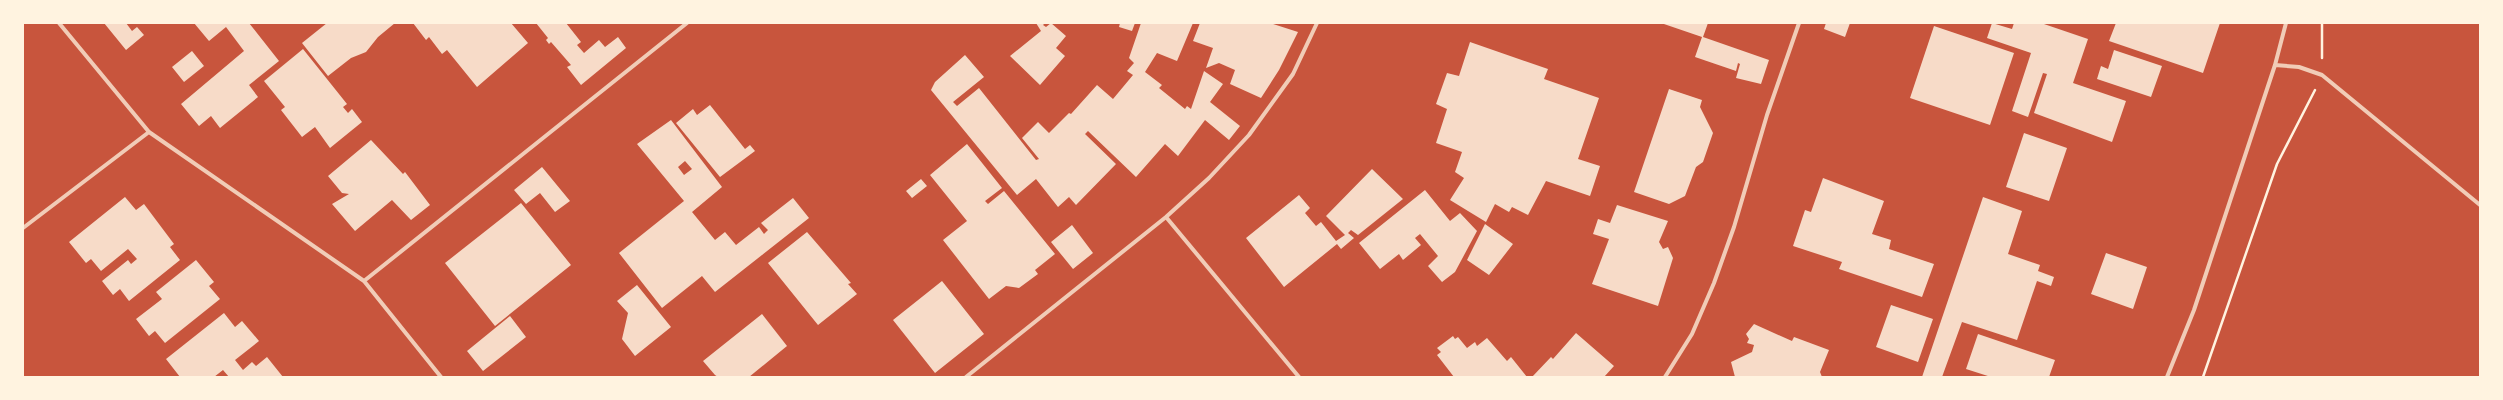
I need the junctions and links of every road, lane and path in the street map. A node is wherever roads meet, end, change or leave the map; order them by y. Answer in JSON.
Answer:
{"nodes":[{"id":1,"x":59,"y":23,"type":"edge"},
{"id":2,"x":687,"y":23,"type":"edge"},
{"id":3,"x":1317,"y":23,"type":"edge"},
{"id":4,"x":1799,"y":23,"type":"edge"},
{"id":5,"x":2286,"y":23,"type":"edge"},
{"id":6,"x":2322,"y":23,"type":"edge"},
{"id":7,"x":2275,"y":64,"type":"junction"},
{"id":8,"x":2322,"y":75,"type":"junction"},
{"id":9,"x":148,"y":132,"type":"junction"},
{"id":10,"x":2480,"y":205,"type":"edge"},
{"id":11,"x":1166,"y":217,"type":"junction"},
{"id":12,"x":23,"y":228,"type":"edge"},
{"id":13,"x":364,"y":281,"type":"junction"},
{"id":14,"x":441,"y":377,"type":"edge"},
{"id":15,"x":966,"y":377,"type":"edge"},
{"id":16,"x":1300,"y":377,"type":"edge"},
{"id":17,"x":1665,"y":377,"type":"edge"},
{"id":18,"x":2167,"y":377,"type":"edge"},
{"id":19,"x":2203,"y":377,"type":"edge"}],
"edges":[{"from":1,"to":9,"type":"street"},
{"from":2,"to":13,"type":"street"},
{"from":3,"to":11,"type":"street"},
{"from":4,"to":17,"type":"street"},
{"from":5,"to":7,"type":"street"},
{"from":6,"to":8,"type":"path"},
{"from":7,"to":8,"type":"street"},
{"from":7,"to":18,"type":"street"},
{"from":8,"to":10,"type":"street"},
{"from":8,"to":19,"type":"path"},
{"from":9,"to":12,"type":"street"},
{"from":9,"to":13,"type":"street"},
{"from":11,"to":15,"type":"street"},
{"from":11,"to":16,"type":"street"},
{"from":13,"to":14,"type":"street"}]}
